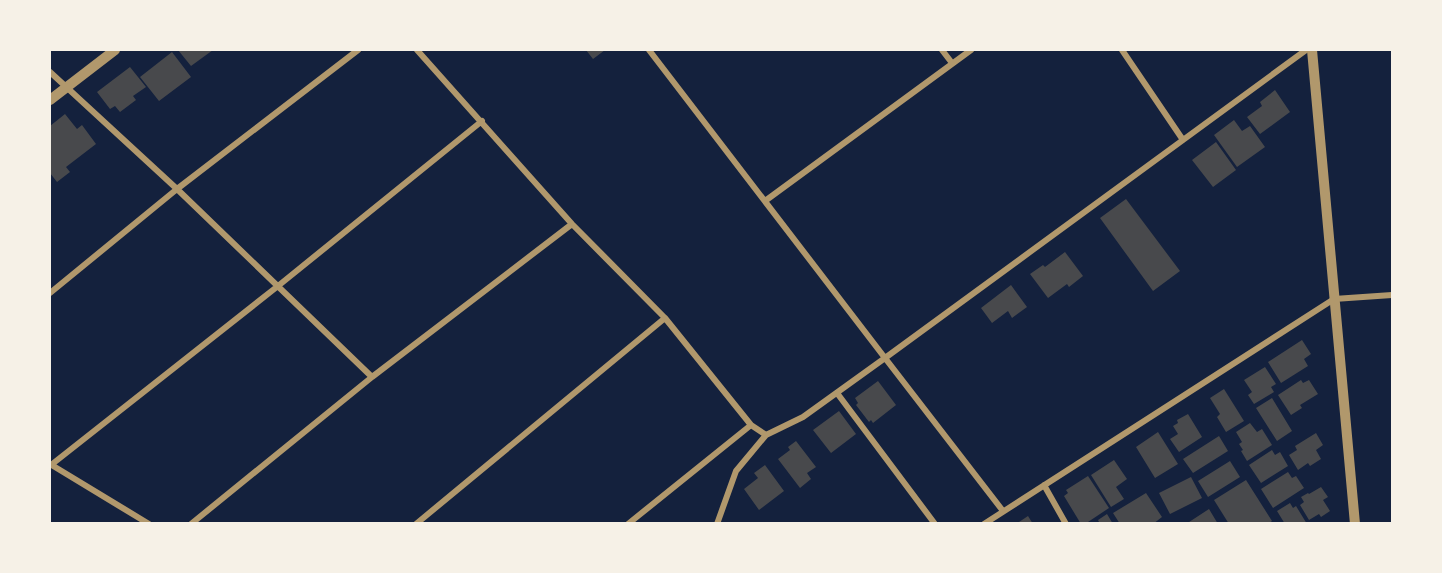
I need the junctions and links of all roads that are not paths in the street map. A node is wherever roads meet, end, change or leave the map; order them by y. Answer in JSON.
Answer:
{"nodes":[{"id":1,"x":115,"y":50,"type":"edge"},
{"id":2,"x":358,"y":50,"type":"edge"},
{"id":3,"x":417,"y":50,"type":"edge"},
{"id":4,"x":650,"y":50,"type":"edge"},
{"id":5,"x":942,"y":50,"type":"edge"},
{"id":6,"x":970,"y":50,"type":"edge"},
{"id":7,"x":1122,"y":50,"type":"edge"},
{"id":8,"x":1306,"y":50,"type":"edge"},
{"id":9,"x":1312,"y":50,"type":"edge"},
{"id":10,"x":952,"y":63,"type":"junction"},
{"id":11,"x":50,"y":72,"type":"edge"},
{"id":12,"x":65,"y":88,"type":"junction"},
{"id":13,"x":50,"y":100,"type":"edge"},
{"id":14,"x":482,"y":121,"type":"junction"},
{"id":15,"x":1183,"y":140,"type":"junction"},
{"id":16,"x":177,"y":189,"type":"junction"},
{"id":17,"x":765,"y":201,"type":"junction"},
{"id":18,"x":572,"y":224,"type":"junction"},
{"id":19,"x":278,"y":286,"type":"junction"},
{"id":20,"x":50,"y":292,"type":"edge"},
{"id":21,"x":1392,"y":294,"type":"edge"},
{"id":22,"x":1334,"y":299,"type":"junction"},
{"id":23,"x":665,"y":318,"type":"junction"},
{"id":24,"x":885,"y":358,"type":"junction"},
{"id":25,"x":372,"y":377,"type":"junction"},
{"id":26,"x":837,"y":393,"type":"junction"},
{"id":27,"x":751,"y":425,"type":"junction"},
{"id":28,"x":766,"y":435,"type":"junction"},
{"id":29,"x":50,"y":464,"type":"edge"},
{"id":30,"x":1044,"y":485,"type":"junction"},
{"id":31,"x":1003,"y":511,"type":"junction"},
{"id":32,"x":1353,"y":522,"type":"edge"},
{"id":33,"x":148,"y":524,"type":"edge"},
{"id":34,"x":191,"y":524,"type":"edge"},
{"id":35,"x":416,"y":524,"type":"edge"},
{"id":36,"x":628,"y":524,"type":"edge"},
{"id":37,"x":717,"y":524,"type":"edge"},
{"id":38,"x":935,"y":524,"type":"edge"},
{"id":39,"x":984,"y":524,"type":"edge"},
{"id":40,"x":1066,"y":524,"type":"edge"}],
"edges":[{"from":1,"to":12,"type":"street"},
{"from":2,"to":16,"type":"street"},
{"from":3,"to":14,"type":"street"},
{"from":4,"to":17,"type":"street"},
{"from":5,"to":10,"type":"street"},
{"from":6,"to":10,"type":"street"},
{"from":7,"to":15,"type":"street"},
{"from":8,"to":15,"type":"street"},
{"from":9,"to":22,"type":"street"},
{"from":10,"to":17,"type":"street"},
{"from":11,"to":12,"type":"street"},
{"from":12,"to":13,"type":"street"},
{"from":12,"to":16,"type":"street"},
{"from":14,"to":18,"type":"street"},
{"from":14,"to":19,"type":"street"},
{"from":15,"to":24,"type":"street"},
{"from":16,"to":19,"type":"street"},
{"from":16,"to":20,"type":"street"},
{"from":17,"to":24,"type":"street"},
{"from":18,"to":23,"type":"street"},
{"from":18,"to":25,"type":"street"},
{"from":19,"to":25,"type":"street"},
{"from":19,"to":29,"type":"street"},
{"from":21,"to":22,"type":"street"},
{"from":22,"to":30,"type":"street"},
{"from":22,"to":32,"type":"street"},
{"from":23,"to":27,"type":"street"},
{"from":23,"to":35,"type":"street"},
{"from":24,"to":26,"type":"street"},
{"from":24,"to":31,"type":"street"},
{"from":25,"to":34,"type":"street"},
{"from":26,"to":28,"type":"street"},
{"from":26,"to":38,"type":"street"},
{"from":27,"to":28,"type":"street"},
{"from":27,"to":36,"type":"street"},
{"from":28,"to":37,"type":"street"},
{"from":29,"to":33,"type":"street"},
{"from":30,"to":31,"type":"street"},
{"from":30,"to":40,"type":"street"},
{"from":31,"to":39,"type":"street"}]}
